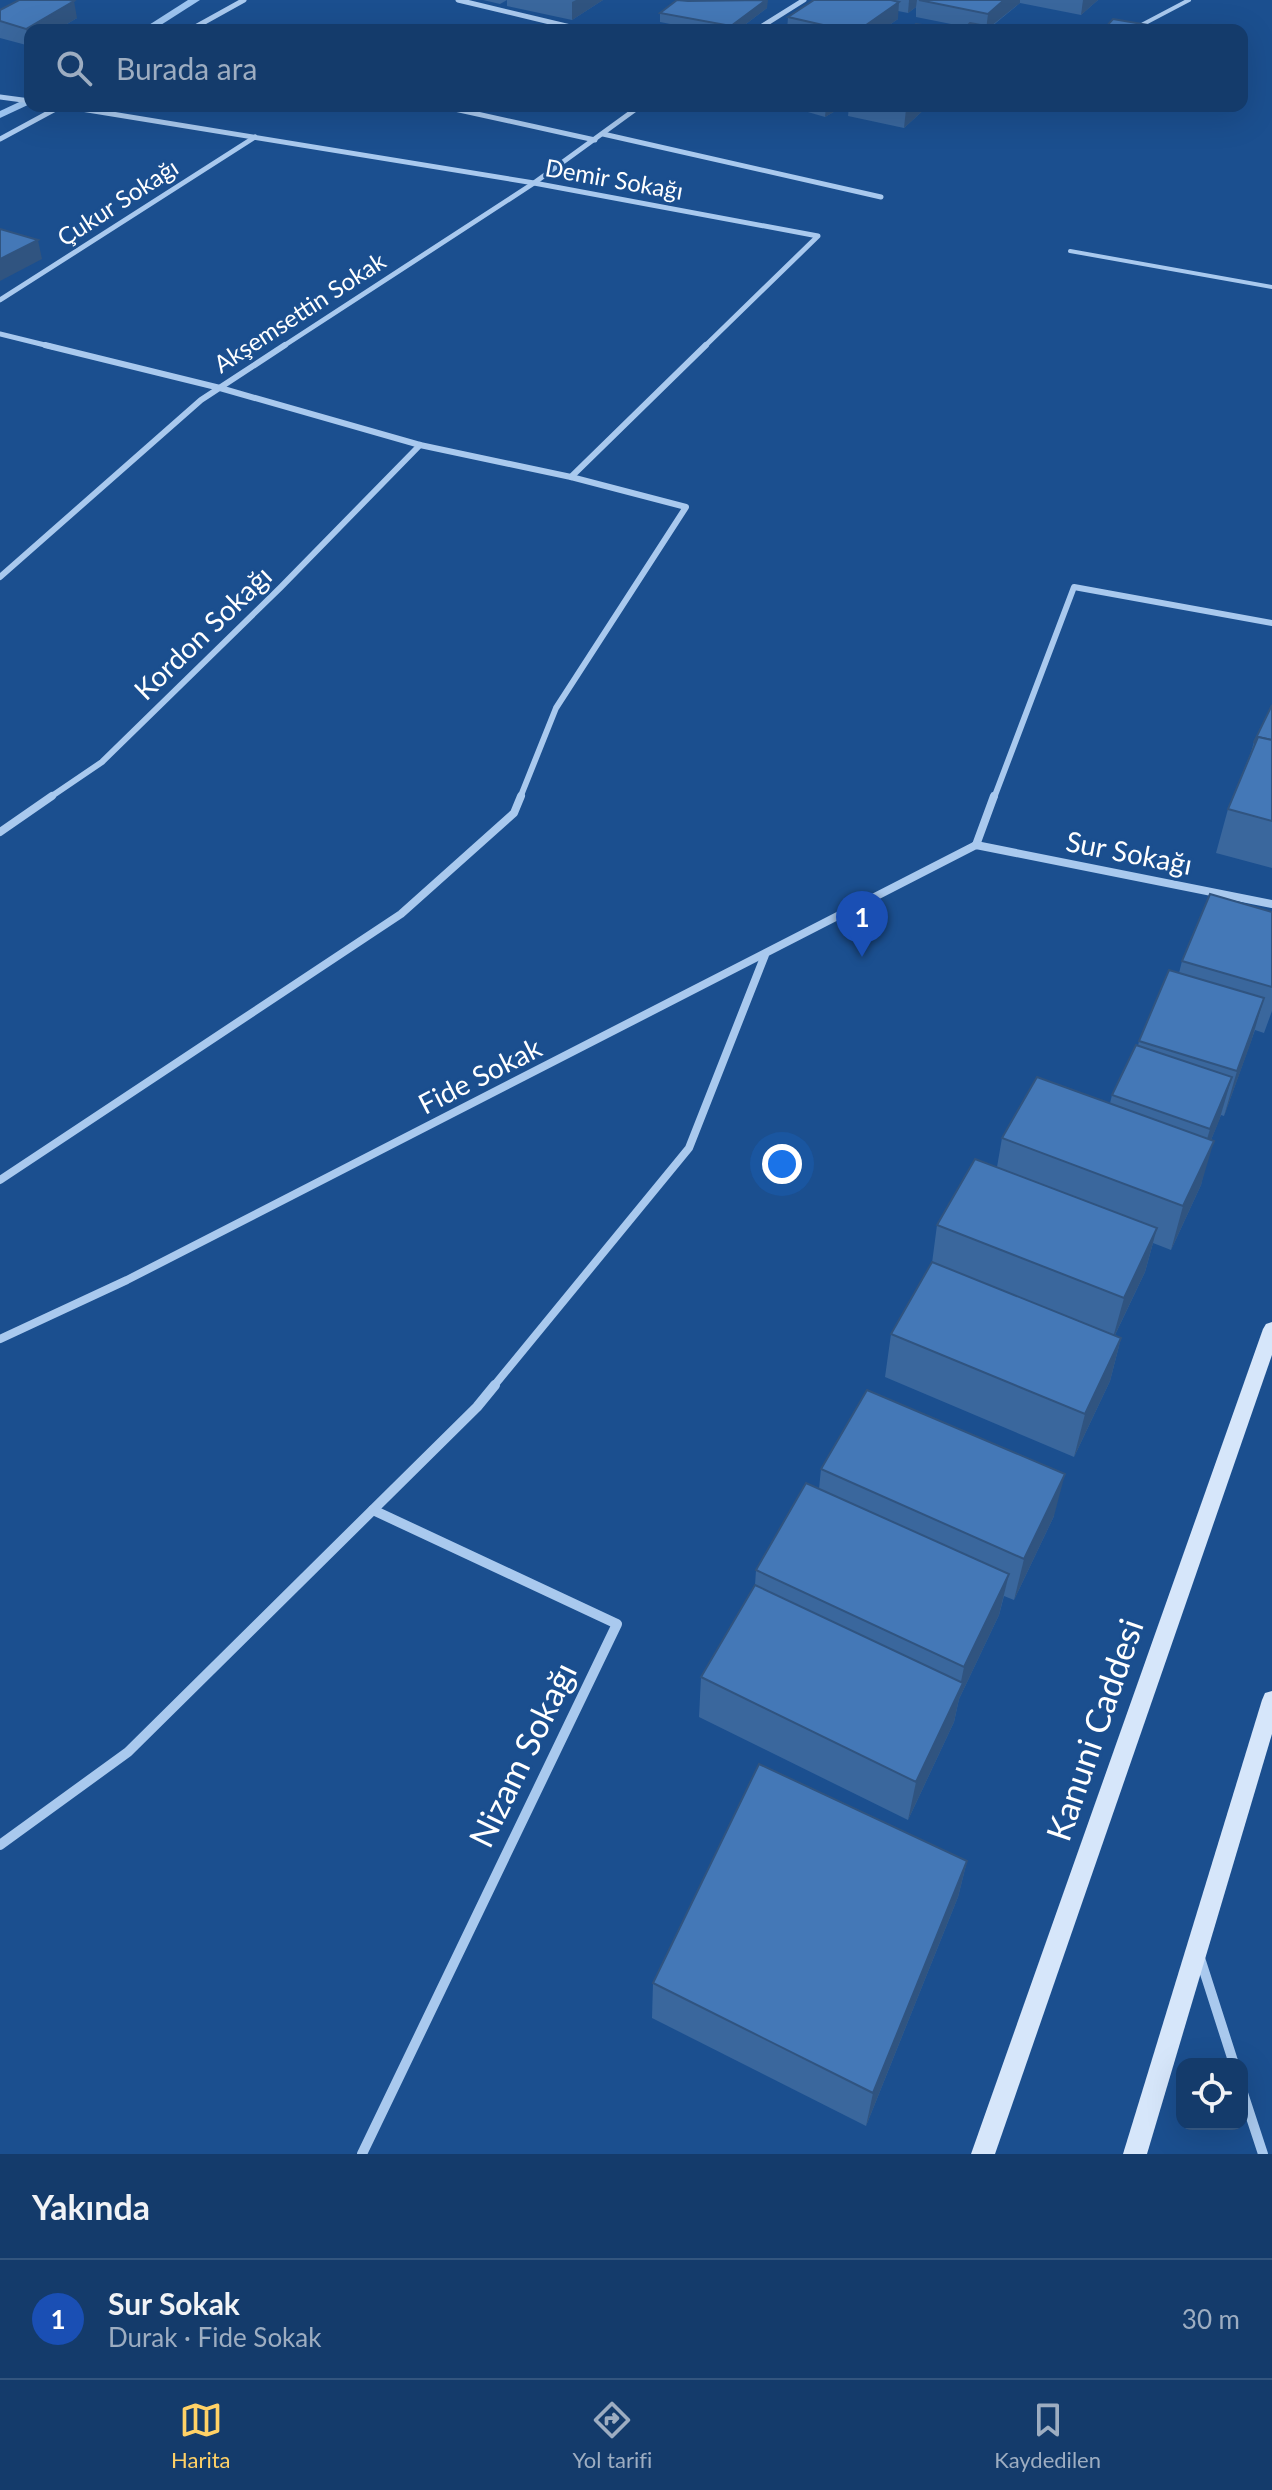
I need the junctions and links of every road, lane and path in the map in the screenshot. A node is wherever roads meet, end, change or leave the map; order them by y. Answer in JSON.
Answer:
{"nodes":[{"id":1,"x":244,"y":0,"type":"edge"},
{"id":2,"x":458,"y":0,"type":"edge"},
{"id":3,"x":804,"y":0,"type":"edge"},
{"id":4,"x":1189,"y":0,"type":"edge"},
{"id":5,"x":201,"y":24,"type":"edge"},
{"id":6,"x":558,"y":24,"type":"edge"},
{"id":7,"x":766,"y":24,"type":"edge"},
{"id":8,"x":1143,"y":24,"type":"edge"},
{"id":9,"x":0,"y":97,"type":"edge"},
{"id":10,"x":24,"y":100,"type":"edge"},
{"id":11,"x":51,"y":112,"type":"edge"},
{"id":12,"x":101,"y":112,"type":"edge"},
{"id":13,"x":468,"y":112,"type":"edge"},
{"id":14,"x":632,"y":112,"type":"edge"},
{"id":15,"x":603,"y":134,"type":"junction"},
{"id":16,"x":256,"y":136,"type":"junction"},
{"id":17,"x":0,"y":139,"type":"edge"},
{"id":18,"x":595,"y":140,"type":"junction"},
{"id":19,"x":534,"y":183,"type":"junction"},
{"id":20,"x":881,"y":197,"type":"dead end"},
{"id":21,"x":1070,"y":251,"type":"dead end"},
{"id":22,"x":1272,"y":287,"type":"edge"},
{"id":23,"x":0,"y":300,"type":"edge"},
{"id":24,"x":0,"y":334,"type":"edge"},
{"id":25,"x":220,"y":388,"type":"junction"},
{"id":26,"x":420,"y":445,"type":"junction"},
{"id":27,"x":571,"y":477,"type":"junction"},
{"id":28,"x":0,"y":577,"type":"edge"},
{"id":29,"x":1272,"y":623,"type":"edge"},
{"id":30,"x":0,"y":832,"type":"edge"},
{"id":31,"x":976,"y":845,"type":"junction"},
{"id":32,"x":1272,"y":904,"type":"edge"},
{"id":33,"x":765,"y":955,"type":"junction"},
{"id":34,"x":0,"y":1180,"type":"edge"},
{"id":35,"x":1272,"y":1329,"type":"edge"},
{"id":36,"x":0,"y":1339,"type":"edge"},
{"id":37,"x":373,"y":1510,"type":"junction"},
{"id":38,"x":1272,"y":1700,"type":"edge"},
{"id":39,"x":0,"y":1845,"type":"edge"},
{"id":40,"x":1197,"y":1950,"type":"junction"},
{"id":41,"x":1232,"y":2058,"type":"edge"},
{"id":42,"x":1248,"y":2108,"type":"edge"},
{"id":43,"x":362,"y":2154,"type":"edge"},
{"id":44,"x":983,"y":2154,"type":"edge"},
{"id":45,"x":1135,"y":2154,"type":"edge"},
{"id":46,"x":1263,"y":2154,"type":"edge"}],
"edges":[{"from":1,"to":5,"type":"street"},
{"from":2,"to":6,"type":"street"},
{"from":3,"to":7,"type":"street"},
{"from":4,"to":8,"type":"lane"},
{"from":9,"to":10,"type":"street"},
{"from":11,"to":17,"type":"street"},
{"from":12,"to":16,"type":"street","name":"Demir Sokağı"},
{"from":13,"to":18,"type":"street"},
{"from":14,"to":15,"type":"street","name":"Akşemsettin Sokak"},
{"from":15,"to":18,"type":"street","name":"Akşemsettin Sokak"},
{"from":15,"to":20,"type":"street"},
{"from":16,"to":19,"type":"street","name":"Demir Sokağı"},
{"from":16,"to":23,"type":"street","name":"Çukur Sokağı"},
{"from":18,"to":19,"type":"street","name":"Akşemsettin Sokak"},
{"from":19,"to":25,"type":"street","name":"Akşemsettin Sokak"},
{"from":19,"to":27,"type":"street","name":"Demir Sokağı"},
{"from":21,"to":22,"type":"lane"},
{"from":24,"to":25,"type":"street"},
{"from":25,"to":26,"type":"street"},
{"from":25,"to":28,"type":"street","name":"Akşemsettin Sokak"},
{"from":26,"to":27,"type":"street"},
{"from":26,"to":30,"type":"street","name":"Kordon Sokağı"},
{"from":27,"to":34,"type":"street"},
{"from":29,"to":31,"type":"street"},
{"from":31,"to":32,"type":"street","name":"Sur Sokağı"},
{"from":31,"to":33,"type":"street","name":"Fide Sokak"},
{"from":33,"to":36,"type":"street","name":"Fide Sokak"},
{"from":33,"to":37,"type":"street"},
{"from":35,"to":44,"type":"street","name":"Kanuni Caddesi"},
{"from":37,"to":39,"type":"street"},
{"from":37,"to":43,"type":"street","name":"Nizam Sokağı"},
{"from":38,"to":40,"type":"street"},
{"from":40,"to":41,"type":"street"},
{"from":40,"to":45,"type":"street"},
{"from":42,"to":46,"type":"street"}]}
